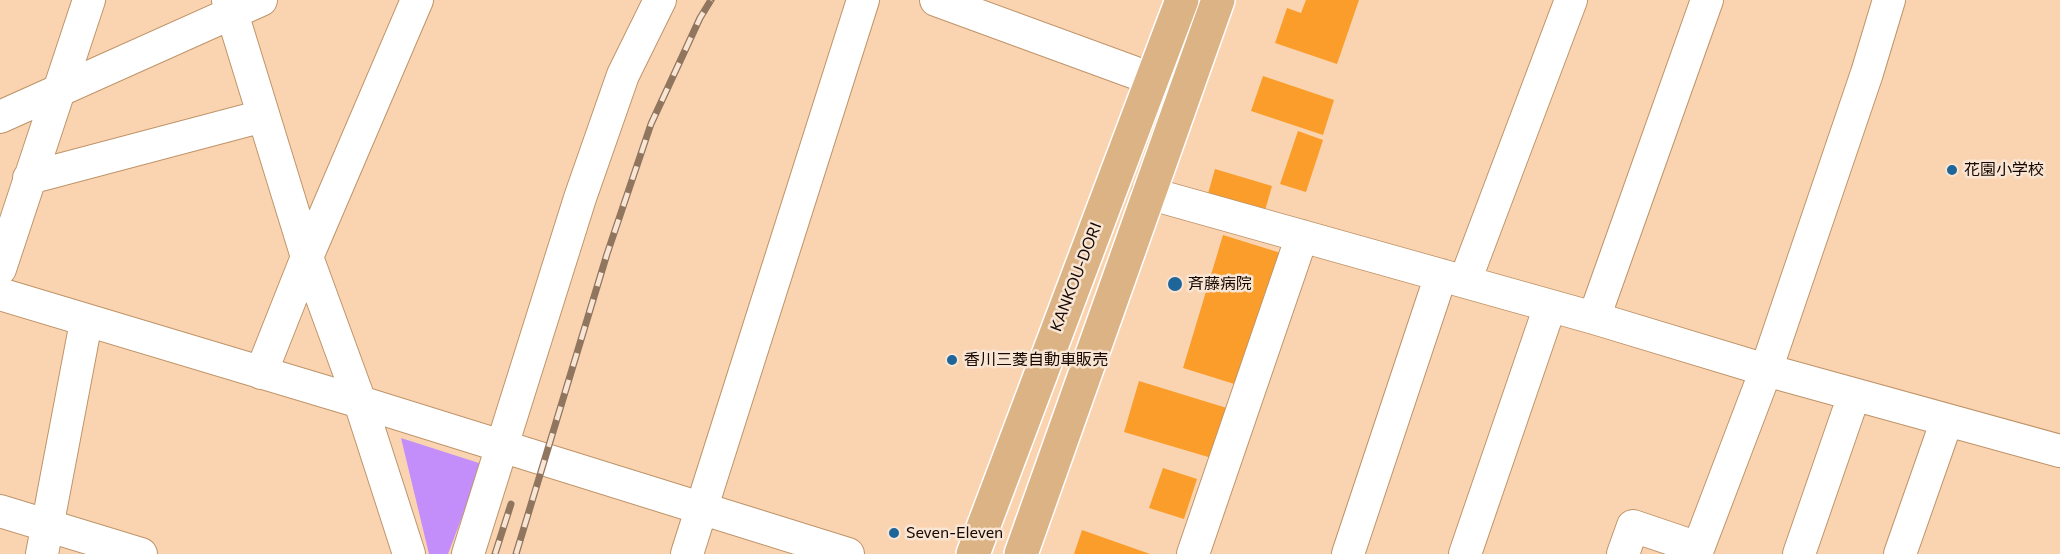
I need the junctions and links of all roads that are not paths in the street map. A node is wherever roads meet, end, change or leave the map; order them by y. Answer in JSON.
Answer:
{"nodes":[{"id":1,"x":89,"y":0,"type":"edge"},
{"id":2,"x":261,"y":0,"type":"edge"},
{"id":3,"x":417,"y":0,"type":"edge"},
{"id":4,"x":660,"y":0,"type":"edge"},
{"id":5,"x":863,"y":0,"type":"edge"},
{"id":6,"x":936,"y":0,"type":"edge"},
{"id":7,"x":1182,"y":0,"type":"edge"},
{"id":8,"x":1218,"y":0,"type":"edge"},
{"id":9,"x":1571,"y":0,"type":"edge"},
{"id":10,"x":1707,"y":0,"type":"edge"},
{"id":11,"x":1888,"y":0,"type":"edge"},
{"id":12,"x":230,"y":6,"type":"edge"},
{"id":13,"x":1152,"y":79,"type":"junction"},
{"id":14,"x":62,"y":89,"type":"junction"},
{"id":15,"x":263,"y":116,"type":"junction"},
{"id":16,"x":0,"y":117,"type":"edge"},
{"id":17,"x":29,"y":178,"type":"junction"},
{"id":18,"x":1148,"y":193,"type":"junction"},
{"id":19,"x":1302,"y":236,"type":"junction"},
{"id":20,"x":306,"y":257,"type":"junction"},
{"id":21,"x":0,"y":269,"type":"edge"},
{"id":22,"x":1453,"y":278,"type":"junction"},
{"id":23,"x":0,"y":294,"type":"edge"},
{"id":24,"x":1550,"y":306,"type":"junction"},
{"id":25,"x":1594,"y":318,"type":"junction"},
{"id":26,"x":86,"y":322,"type":"junction"},
{"id":27,"x":1766,"y":370,"type":"junction"},
{"id":28,"x":261,"y":373,"type":"junction"},
{"id":29,"x":1854,"y":395,"type":"junction"},
{"id":30,"x":360,"y":402,"type":"junction"},
{"id":31,"x":1947,"y":420,"type":"junction"},
{"id":32,"x":502,"y":446,"type":"junction"},
{"id":33,"x":2060,"y":451,"type":"edge"},
{"id":34,"x":702,"y":507,"type":"junction"},
{"id":35,"x":0,"y":511,"type":"edge"},
{"id":36,"x":45,"y":540,"type":"edge"},
{"id":37,"x":1697,"y":551,"type":"edge"},
{"id":38,"x":141,"y":554,"type":"edge"},
{"id":39,"x":410,"y":554,"type":"edge"},
{"id":40,"x":468,"y":554,"type":"edge"},
{"id":41,"x":687,"y":554,"type":"edge"},
{"id":42,"x":848,"y":554,"type":"edge"},
{"id":43,"x":973,"y":554,"type":"edge"},
{"id":44,"x":1021,"y":554,"type":"edge"},
{"id":45,"x":1193,"y":554,"type":"edge"},
{"id":46,"x":1348,"y":554,"type":"edge"},
{"id":47,"x":1465,"y":554,"type":"edge"},
{"id":48,"x":1623,"y":554,"type":"edge"},
{"id":49,"x":1799,"y":554,"type":"edge"},
{"id":50,"x":1900,"y":554,"type":"edge"}],
"edges":[{"from":1,"to":14,"type":"street"},
{"from":2,"to":12,"type":"street"},
{"from":3,"to":20,"type":"street"},
{"from":4,"to":32,"type":"street"},
{"from":5,"to":34,"type":"street"},
{"from":6,"to":13,"type":"street"},
{"from":7,"to":13,"type":"main road","name":"KANKOU-DORI"},
{"from":8,"to":18,"type":"main road"},
{"from":9,"to":22,"type":"street"},
{"from":10,"to":25,"type":"street"},
{"from":11,"to":27,"type":"street"},
{"from":12,"to":14,"type":"street"},
{"from":12,"to":15,"type":"street"},
{"from":13,"to":43,"type":"main road","name":"KANKOU-DORI"},
{"from":14,"to":16,"type":"street"},
{"from":14,"to":17,"type":"street"},
{"from":15,"to":17,"type":"street"},
{"from":15,"to":20,"type":"street"},
{"from":17,"to":21,"type":"street"},
{"from":18,"to":19,"type":"street"},
{"from":18,"to":44,"type":"main road"},
{"from":19,"to":22,"type":"street"},
{"from":19,"to":45,"type":"street"},
{"from":20,"to":28,"type":"street"},
{"from":20,"to":30,"type":"street"},
{"from":22,"to":24,"type":"street"},
{"from":22,"to":46,"type":"street"},
{"from":23,"to":26,"type":"street"},
{"from":24,"to":25,"type":"street"},
{"from":24,"to":47,"type":"street"},
{"from":25,"to":27,"type":"street"},
{"from":26,"to":28,"type":"street"},
{"from":26,"to":36,"type":"street"},
{"from":27,"to":29,"type":"street"},
{"from":27,"to":37,"type":"street"},
{"from":28,"to":30,"type":"street"},
{"from":29,"to":31,"type":"street"},
{"from":29,"to":49,"type":"street"},
{"from":30,"to":32,"type":"street"},
{"from":30,"to":39,"type":"street"},
{"from":31,"to":33,"type":"street"},
{"from":31,"to":50,"type":"street"},
{"from":32,"to":34,"type":"street"},
{"from":32,"to":40,"type":"street"},
{"from":34,"to":41,"type":"street"},
{"from":34,"to":42,"type":"street"},
{"from":35,"to":36,"type":"street"},
{"from":36,"to":38,"type":"street"},
{"from":37,"to":48,"type":"street"}]}
